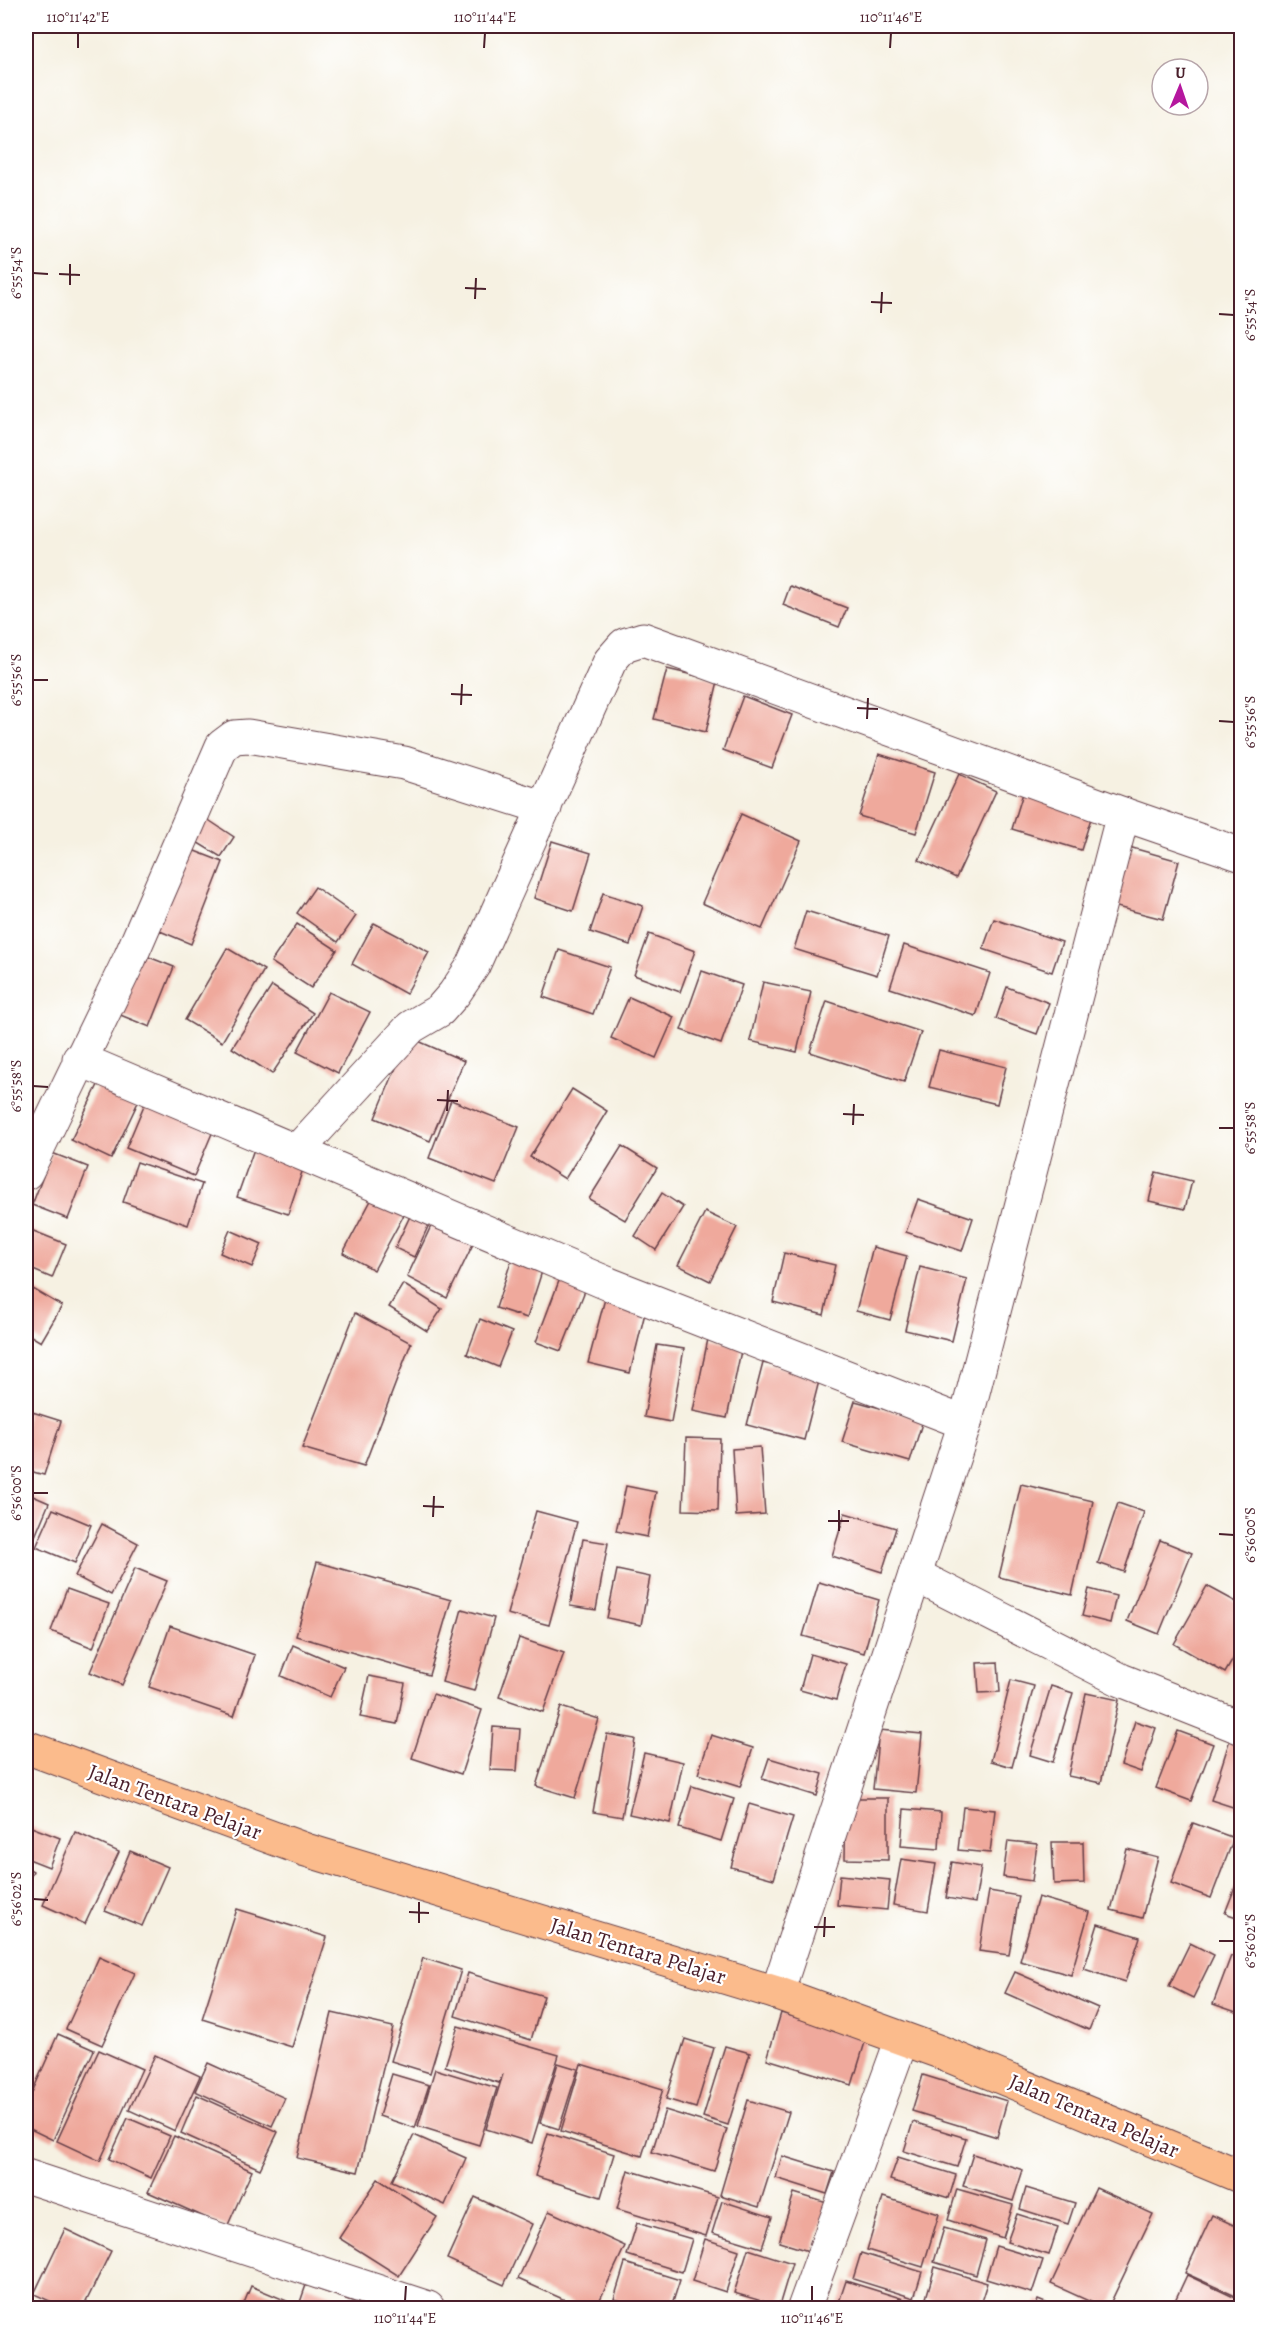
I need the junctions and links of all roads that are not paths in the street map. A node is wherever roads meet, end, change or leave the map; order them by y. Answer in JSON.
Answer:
{"nodes":[{"id":1,"x":545,"y":808,"type":"junction"},
{"id":2,"x":1123,"y":814,"type":"junction"},
{"id":3,"x":1242,"y":855,"type":"edge"},
{"id":4,"x":79,"y":1059,"type":"junction"},
{"id":5,"x":297,"y":1151,"type":"junction"},
{"id":6,"x":26,"y":1173,"type":"edge"},
{"id":7,"x":965,"y":1423,"type":"junction"},
{"id":8,"x":915,"y":1575,"type":"junction"},
{"id":9,"x":1242,"y":1728,"type":"edge"},
{"id":10,"x":26,"y":1748,"type":"edge"},
{"id":11,"x":777,"y":1994,"type":"junction"},
{"id":12,"x":902,"y":2039,"type":"junction"},
{"id":13,"x":26,"y":2176,"type":"edge"},
{"id":14,"x":1242,"y":2177,"type":"edge"},
{"id":15,"x":428,"y":2308,"type":"edge"},
{"id":16,"x":804,"y":2308,"type":"edge"}],
"edges":[{"from":1,"to":2,"type":"street"},
{"from":1,"to":4,"type":"street"},
{"from":1,"to":5,"type":"street"},
{"from":2,"to":3,"type":"street"},
{"from":2,"to":7,"type":"street"},
{"from":4,"to":5,"type":"street"},
{"from":4,"to":6,"type":"street"},
{"from":5,"to":7,"type":"street"},
{"from":7,"to":8,"type":"street"},
{"from":8,"to":9,"type":"street"},
{"from":8,"to":11,"type":"street"},
{"from":10,"to":11,"type":"highway","name":"Jalan Tentara Pelajar"},
{"from":11,"to":12,"type":"highway","name":"Jalan Tentara Pelajar"},
{"from":12,"to":14,"type":"highway","name":"Jalan Tentara Pelajar"},
{"from":12,"to":16,"type":"street"},
{"from":13,"to":15,"type":"street"}]}
